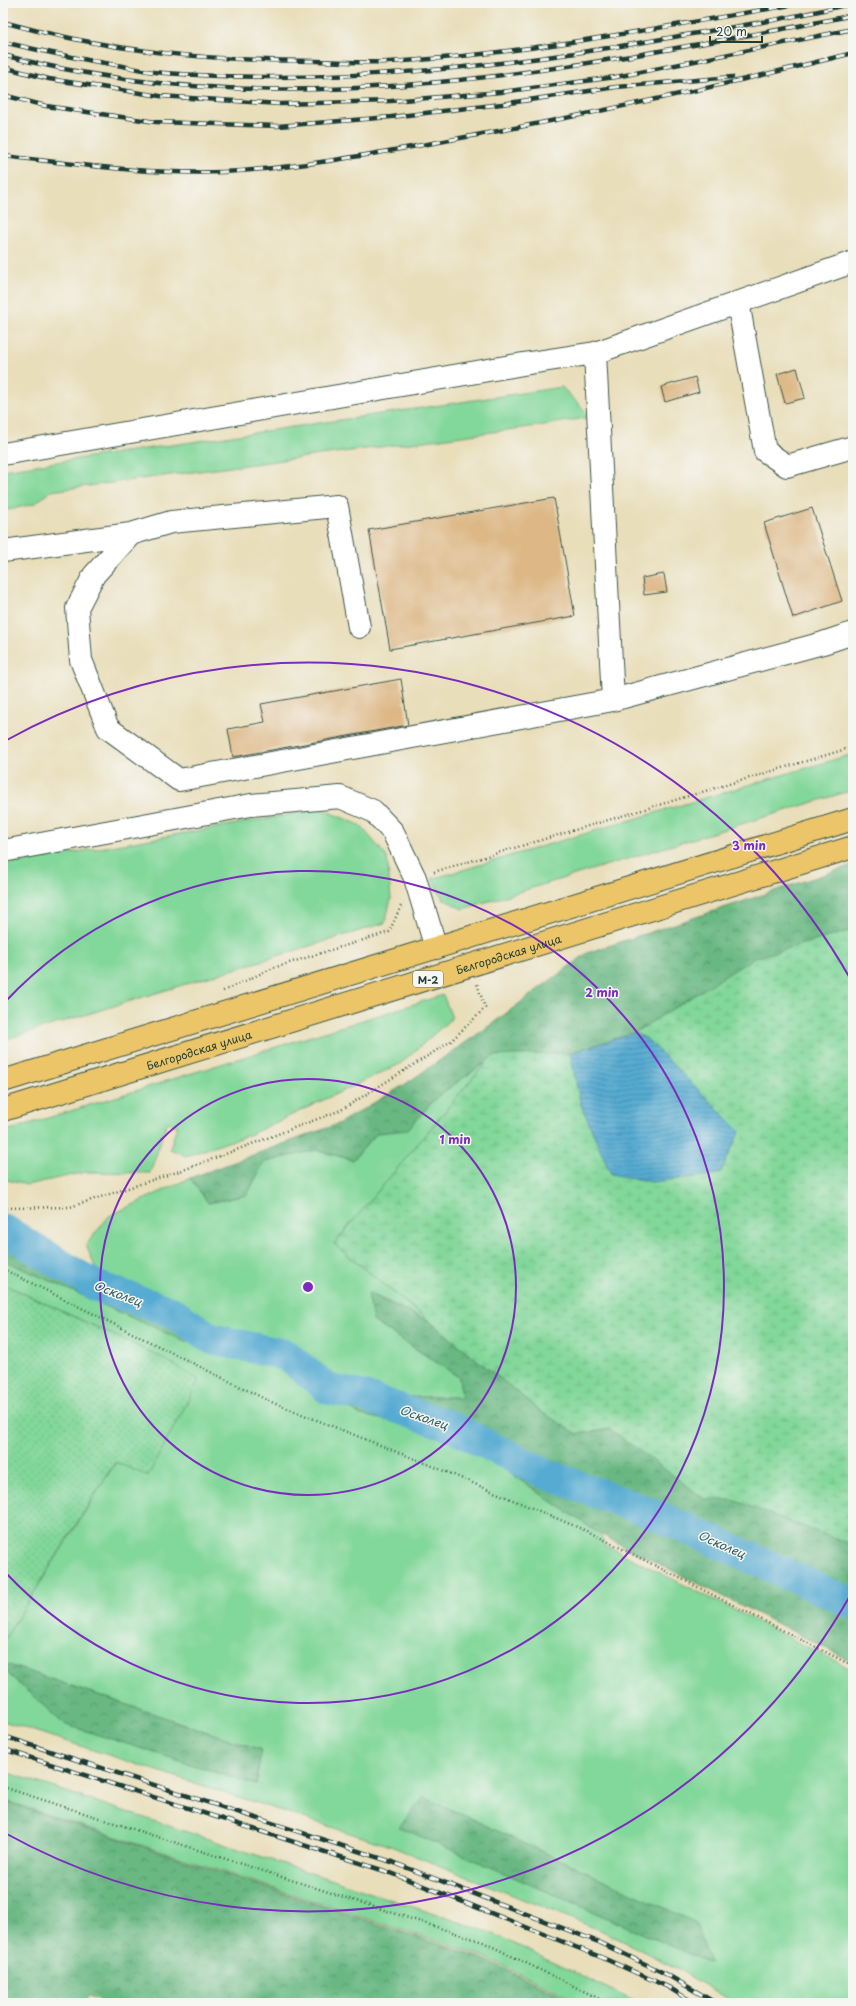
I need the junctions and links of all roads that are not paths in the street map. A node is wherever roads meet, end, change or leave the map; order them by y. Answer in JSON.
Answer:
{"nodes":[{"id":1,"x":853,"y":262,"type":"edge"},
{"id":2,"x":738,"y":302,"type":"junction"},
{"id":3,"x":596,"y":353,"type":"junction"},
{"id":4,"x":853,"y":447,"type":"edge"},
{"id":5,"x":3,"y":454,"type":"edge"},
{"id":6,"x":131,"y":534,"type":"junction"},
{"id":7,"x":3,"y":551,"type":"edge"},
{"id":8,"x":359,"y":627,"type":"dead end"},
{"id":9,"x":853,"y":633,"type":"edge"},
{"id":10,"x":613,"y":700,"type":"junction"},
{"id":11,"x":853,"y":819,"type":"edge"},
{"id":12,"x":853,"y":848,"type":"edge"},
{"id":13,"x":3,"y":851,"type":"edge"},
{"id":14,"x":436,"y":948,"type":"junction"},
{"id":15,"x":444,"y":974,"type":"junction"},
{"id":16,"x":3,"y":1081,"type":"edge"},
{"id":17,"x":3,"y":1110,"type":"edge"}],
"edges":[{"from":1,"to":2,"type":"lane"},
{"from":2,"to":3,"type":"lane"},
{"from":2,"to":4,"type":"lane"},
{"from":3,"to":5,"type":"lane"},
{"from":3,"to":10,"type":"lane"},
{"from":6,"to":7,"type":"lane"},
{"from":6,"to":8,"type":"lane"},
{"from":6,"to":10,"type":"lane"},
{"from":9,"to":10,"type":"lane"},
{"from":11,"to":14,"type":"main road","number":"М-2"},
{"from":12,"to":15,"type":"main road","name":"Белгородская улица","number":"М-2"},
{"from":13,"to":14,"type":"lane"},
{"from":14,"to":15,"type":"main road"},
{"from":14,"to":16,"type":"main road","number":"М-2"},
{"from":15,"to":17,"type":"main road","name":"Белгородская улица","number":"М-2"}]}
